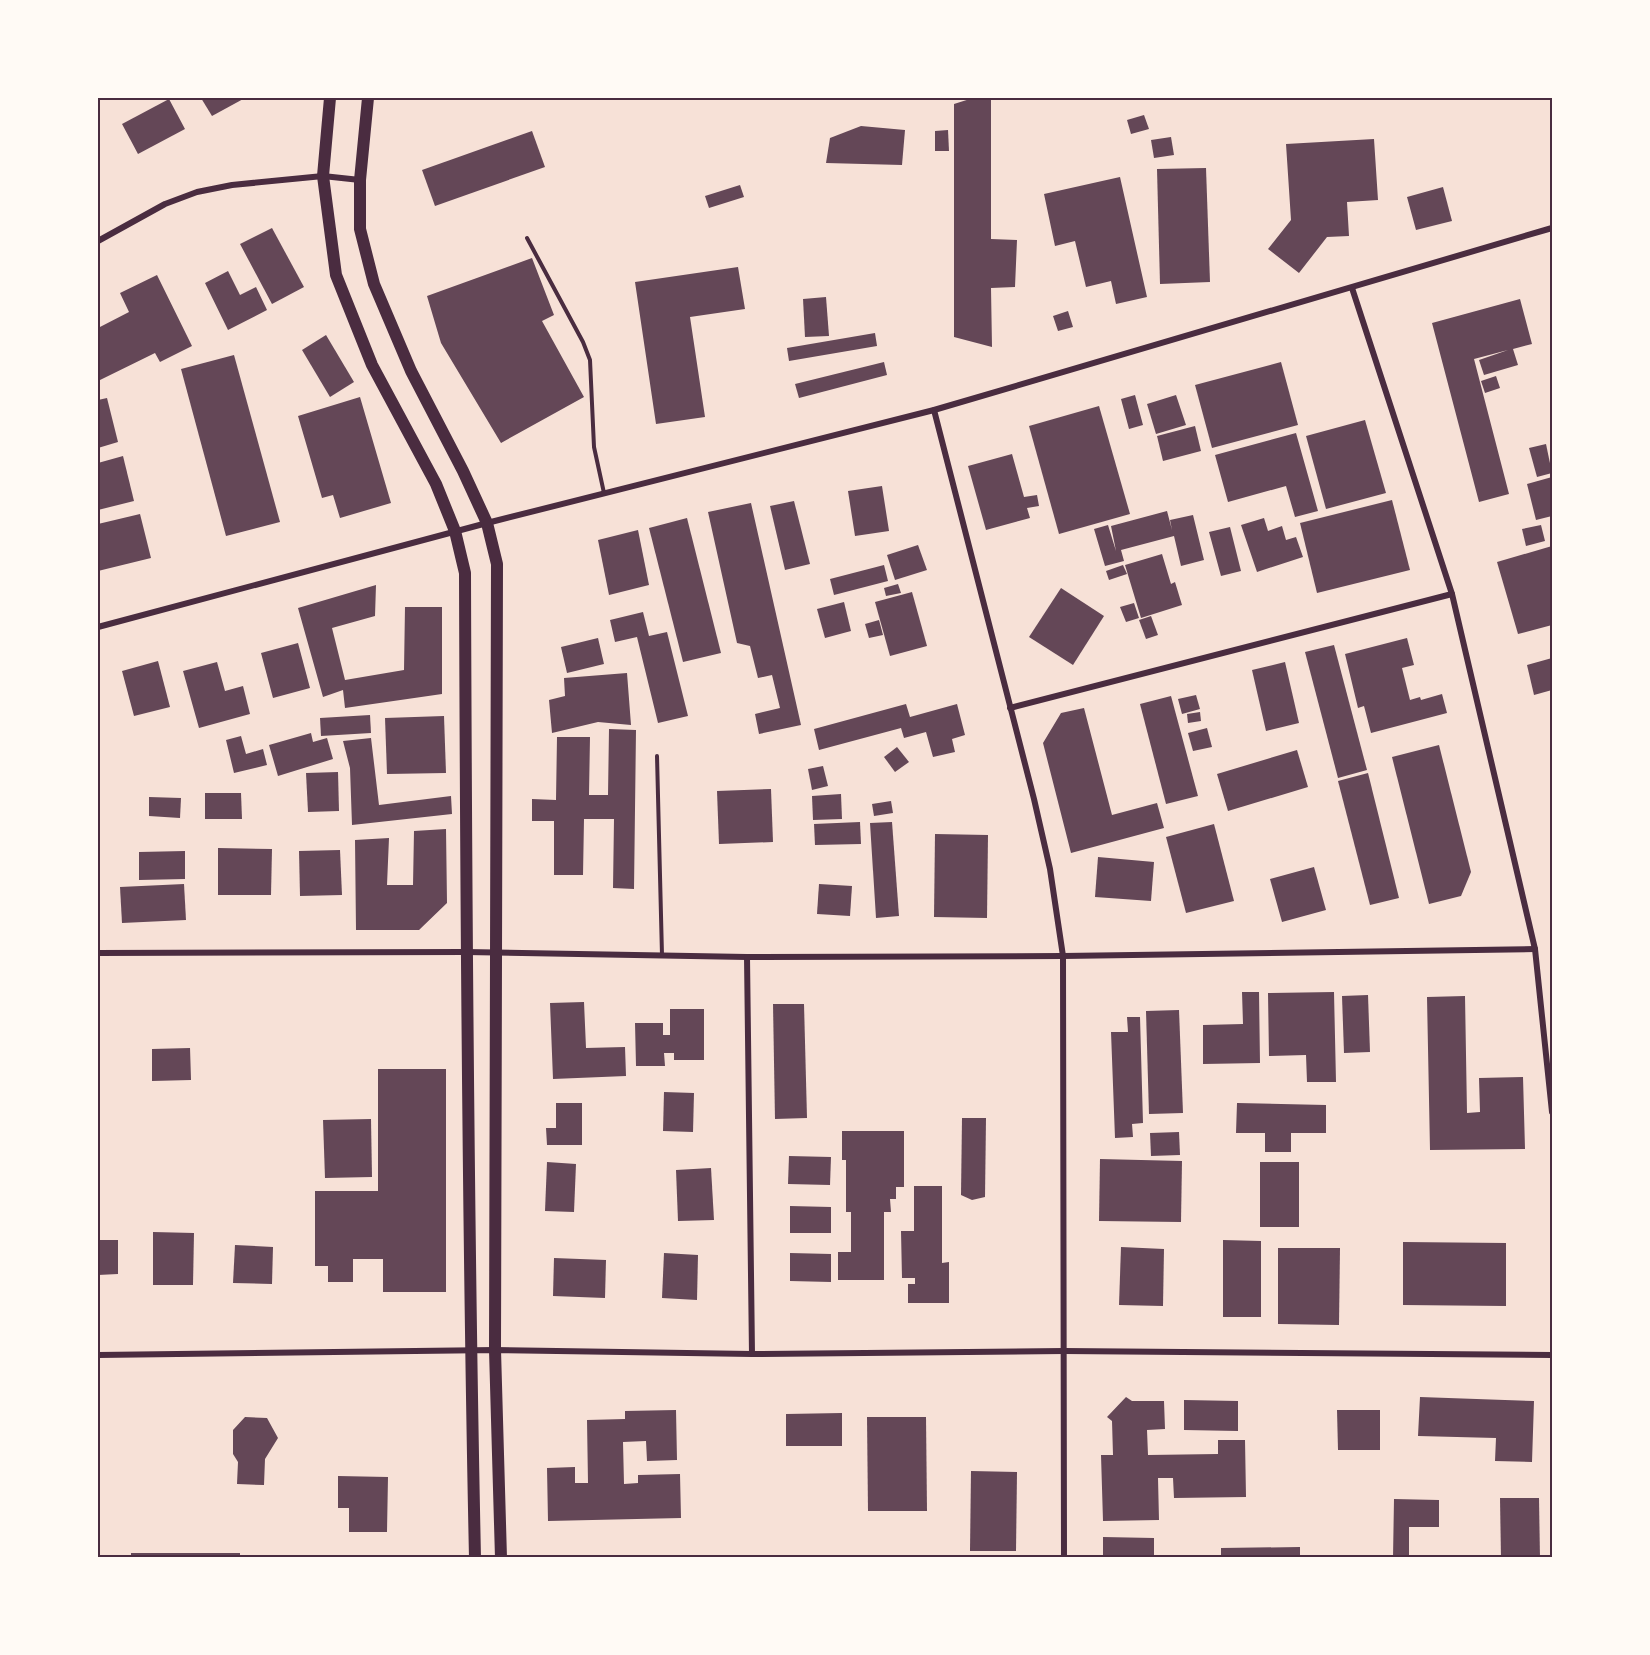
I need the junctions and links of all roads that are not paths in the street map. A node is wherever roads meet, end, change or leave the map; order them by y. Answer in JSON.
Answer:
{"nodes":[{"id":1,"x":330,"y":98,"type":"edge"},
{"id":2,"x":368,"y":98,"type":"edge"},
{"id":3,"x":323,"y":176,"type":"junction"},
{"id":4,"x":360,"y":180,"type":"junction"},
{"id":5,"x":1552,"y":228,"type":"edge"},
{"id":6,"x":527,"y":238,"type":"dead end"},
{"id":7,"x":98,"y":240,"type":"edge"},
{"id":8,"x":1352,"y":288,"type":"junction"},
{"id":9,"x":934,"y":410,"type":"junction"},
{"id":10,"x":604,"y":493,"type":"junction"},
{"id":11,"x":487,"y":523,"type":"junction"},
{"id":12,"x":455,"y":531,"type":"junction"},
{"id":13,"x":1452,"y":594,"type":"junction"},
{"id":14,"x":98,"y":627,"type":"edge"},
{"id":15,"x":1010,"y":708,"type":"junction"},
{"id":16,"x":657,"y":756,"type":"dead end"},
{"id":17,"x":1535,"y":949,"type":"junction"},
{"id":18,"x":466,"y":952,"type":"junction"},
{"id":19,"x":98,"y":953,"type":"edge"},
{"id":20,"x":495,"y":953,"type":"junction"},
{"id":21,"x":662,"y":956,"type":"junction"},
{"id":22,"x":1064,"y":956,"type":"junction"},
{"id":23,"x":747,"y":957,"type":"junction"},
{"id":24,"x":1552,"y":1112,"type":"edge"},
{"id":25,"x":495,"y":1350,"type":"junction"},
{"id":26,"x":470,"y":1351,"type":"junction"},
{"id":27,"x":1064,"y":1351,"type":"junction"},
{"id":28,"x":98,"y":1354,"type":"edge"},
{"id":29,"x":752,"y":1354,"type":"junction"},
{"id":30,"x":1552,"y":1355,"type":"edge"},
{"id":31,"x":475,"y":1557,"type":"edge"},
{"id":32,"x":501,"y":1557,"type":"edge"},
{"id":33,"x":1064,"y":1557,"type":"edge"}],
"edges":[{"from":1,"to":3,"type":"main road"},
{"from":2,"to":4,"type":"main road"},
{"from":3,"to":4,"type":"street"},
{"from":3,"to":7,"type":"street"},
{"from":3,"to":12,"type":"main road"},
{"from":4,"to":11,"type":"main road"},
{"from":5,"to":8,"type":"street"},
{"from":6,"to":10,"type":"lane"},
{"from":8,"to":9,"type":"street"},
{"from":8,"to":13,"type":"street"},
{"from":9,"to":10,"type":"street"},
{"from":9,"to":15,"type":"street"},
{"from":10,"to":11,"type":"street"},
{"from":11,"to":12,"type":"street"},
{"from":11,"to":20,"type":"main road"},
{"from":12,"to":14,"type":"street"},
{"from":12,"to":18,"type":"main road"},
{"from":13,"to":15,"type":"street"},
{"from":13,"to":17,"type":"street"},
{"from":15,"to":22,"type":"street"},
{"from":16,"to":21,"type":"lane"},
{"from":17,"to":22,"type":"street"},
{"from":17,"to":24,"type":"street"},
{"from":18,"to":19,"type":"street"},
{"from":18,"to":20,"type":"street"},
{"from":18,"to":26,"type":"main road"},
{"from":20,"to":21,"type":"street"},
{"from":20,"to":25,"type":"main road"},
{"from":21,"to":23,"type":"street"},
{"from":22,"to":23,"type":"street"},
{"from":22,"to":27,"type":"street"},
{"from":23,"to":29,"type":"street"},
{"from":25,"to":26,"type":"street"},
{"from":25,"to":29,"type":"street"},
{"from":25,"to":32,"type":"main road"},
{"from":26,"to":28,"type":"street"},
{"from":26,"to":31,"type":"main road"},
{"from":27,"to":29,"type":"street"},
{"from":27,"to":30,"type":"street"},
{"from":27,"to":33,"type":"street"}]}
